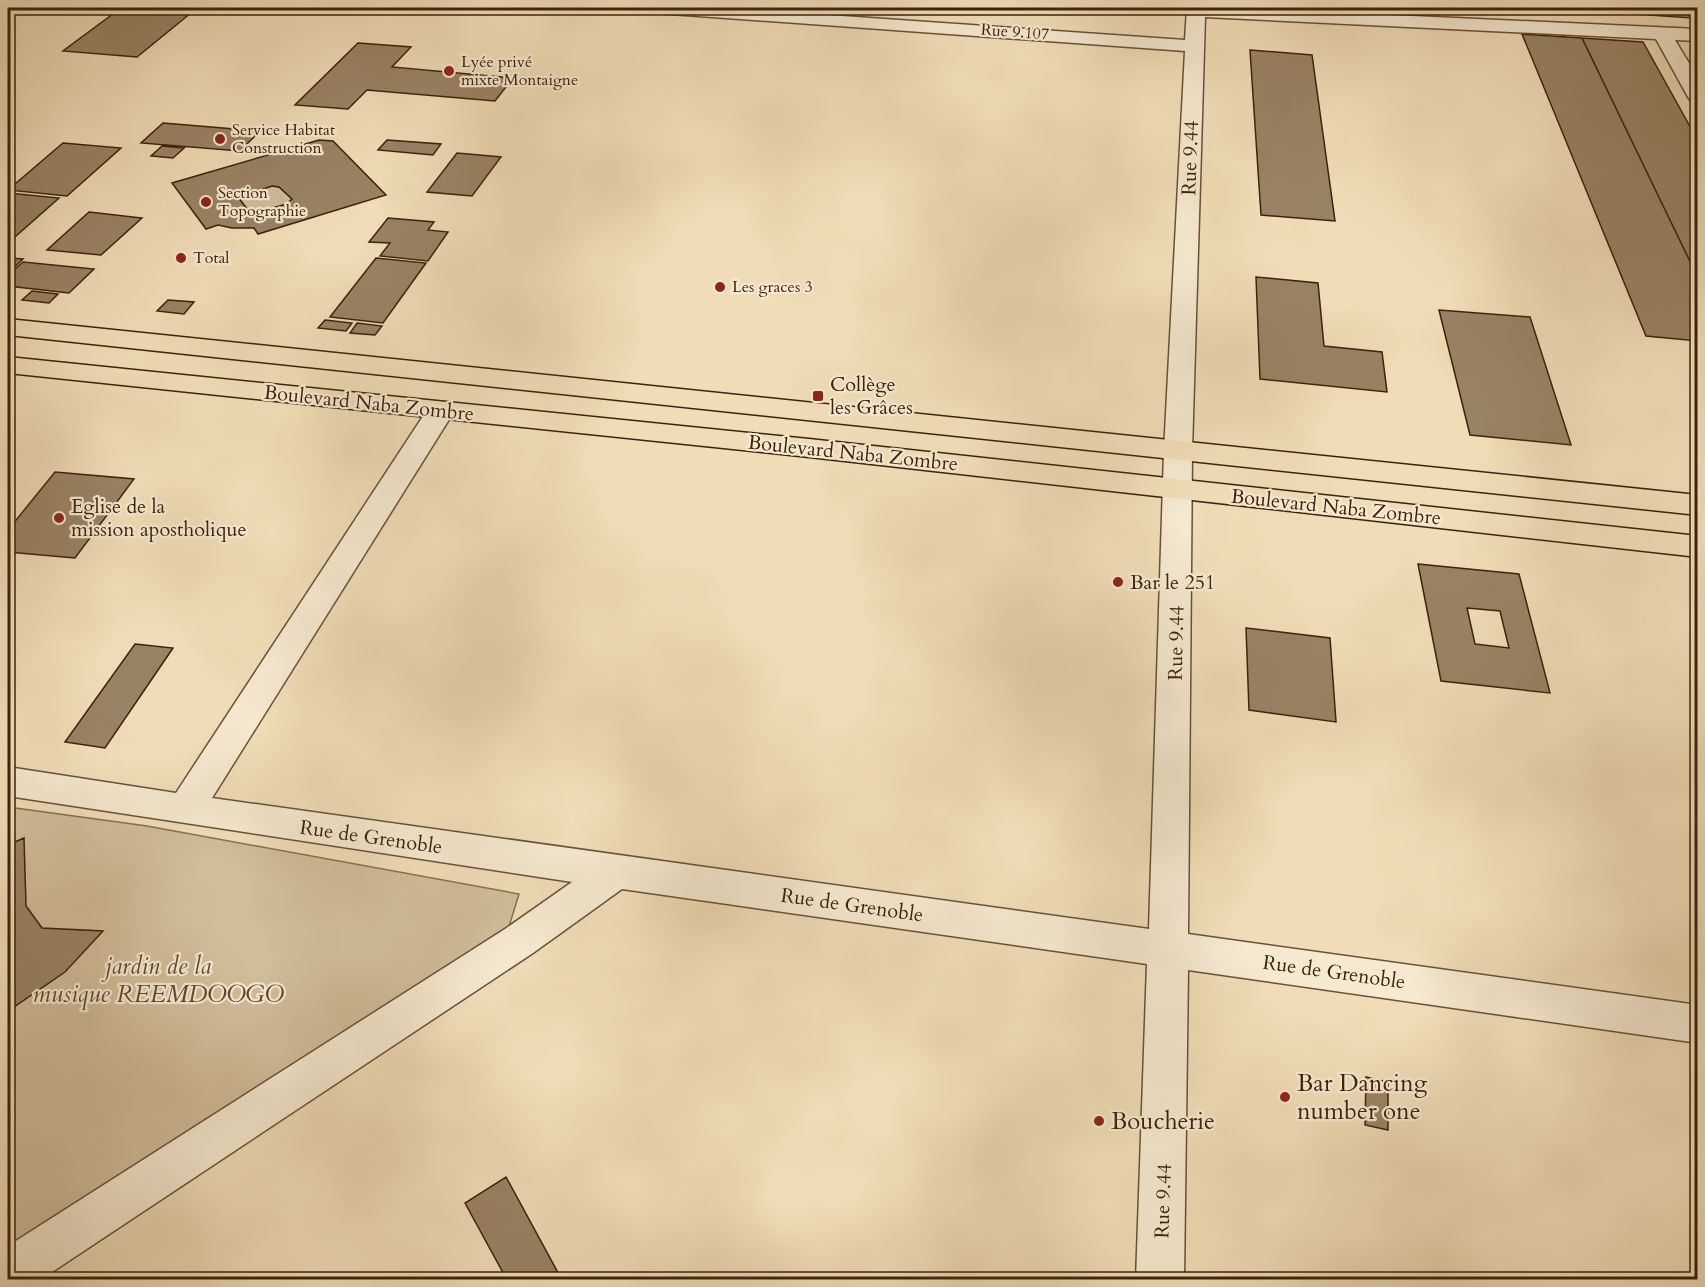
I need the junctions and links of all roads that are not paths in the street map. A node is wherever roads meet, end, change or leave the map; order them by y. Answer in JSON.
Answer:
{"nodes":[{"id":1,"x":656,"y":8,"type":"edge"},
{"id":2,"x":1196,"y":9,"type":"edge"},
{"id":3,"x":785,"y":12,"type":"edge"},
{"id":4,"x":1662,"y":33,"type":"junction"},
{"id":5,"x":1698,"y":35,"type":"edge"},
{"id":6,"x":1195,"y":46,"type":"junction"},
{"id":7,"x":1698,"y":97,"type":"edge"},
{"id":8,"x":8,"y":327,"type":"edge"},
{"id":9,"x":8,"y":365,"type":"edge"},
{"id":10,"x":441,"y":410,"type":"junction"},
{"id":11,"x":1178,"y":451,"type":"junction"},
{"id":12,"x":1179,"y":490,"type":"junction"},
{"id":13,"x":1698,"y":505,"type":"edge"},
{"id":14,"x":1698,"y":547,"type":"edge"},
{"id":15,"x":8,"y":782,"type":"edge"},
{"id":16,"x":185,"y":810,"type":"junction"},
{"id":17,"x":615,"y":873,"type":"junction"},
{"id":18,"x":1168,"y":948,"type":"junction"},
{"id":19,"x":1698,"y":1024,"type":"edge"},
{"id":20,"x":8,"y":1273,"type":"edge"},
{"id":21,"x":1160,"y":1280,"type":"edge"}],
"edges":[{"from":1,"to":3,"type":"street","name":"Rue 9.107"},
{"from":2,"to":4,"type":"street"},
{"from":2,"to":6,"type":"street","name":"Rue 9.44"},
{"from":3,"to":6,"type":"street","name":"Rue 9.107"},
{"from":4,"to":5,"type":"street"},
{"from":4,"to":7,"type":"street"},
{"from":6,"to":11,"type":"street","name":"Rue 9.44"},
{"from":8,"to":11,"type":"main road","name":"Boulevard Naba Zombre"},
{"from":9,"to":10,"type":"main road","name":"Boulevard Naba Zombre"},
{"from":10,"to":12,"type":"main road","name":"Boulevard Naba Zombre"},
{"from":10,"to":16,"type":"street"},
{"from":11,"to":12,"type":"street","name":"Rue 9.44"},
{"from":11,"to":13,"type":"main road","name":"Boulevard Naba Zombre"},
{"from":12,"to":14,"type":"main road","name":"Boulevard Naba Zombre"},
{"from":12,"to":18,"type":"street","name":"Rue 9.44"},
{"from":15,"to":16,"type":"street","name":"Rue de Grenoble"},
{"from":16,"to":17,"type":"street","name":"Rue de Grenoble"},
{"from":17,"to":18,"type":"street","name":"Rue de Grenoble"},
{"from":17,"to":20,"type":"street"},
{"from":18,"to":19,"type":"street","name":"Rue de Grenoble"},
{"from":18,"to":21,"type":"street","name":"Rue 9.44"}]}
